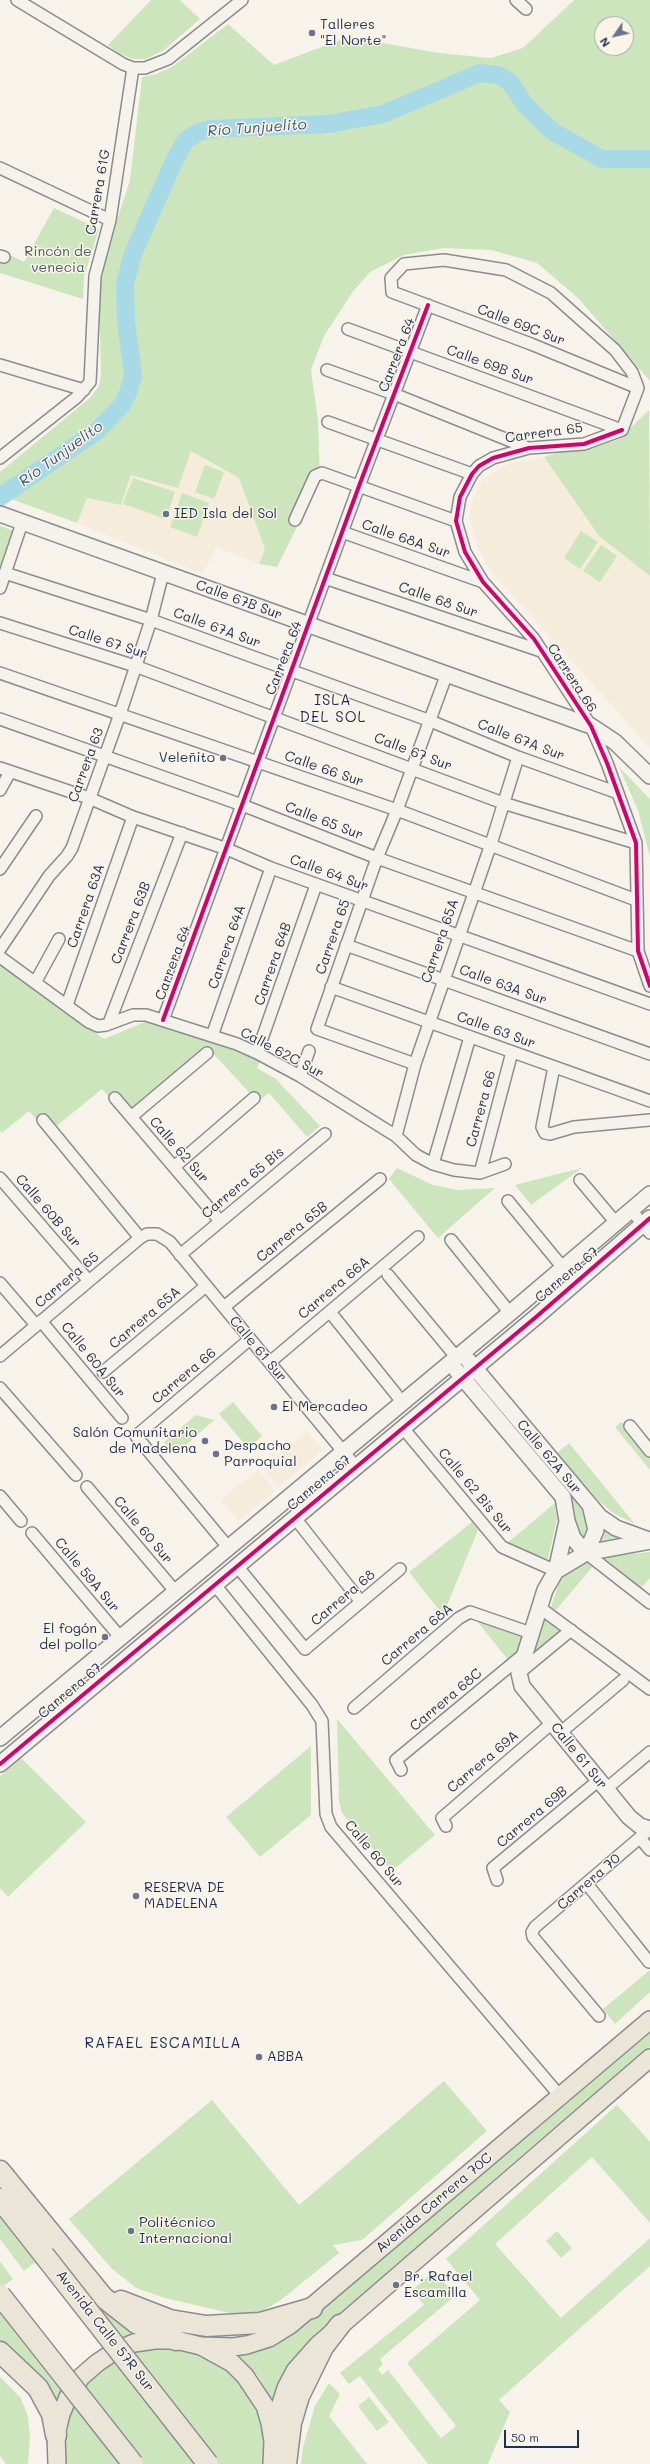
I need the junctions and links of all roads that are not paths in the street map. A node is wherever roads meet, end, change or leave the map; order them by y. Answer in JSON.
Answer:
{"nodes":[{"id":1,"x":17,"y":0,"type":"edge"},
{"id":2,"x":242,"y":0,"type":"edge"},
{"id":3,"x":516,"y":0,"type":"edge"},
{"id":4,"x":31,"y":3,"type":"edge"},
{"id":5,"x":526,"y":9,"type":"dead end"},
{"id":6,"x":133,"y":68,"type":"junction"},
{"id":7,"x":0,"y":168,"type":"edge"},
{"id":8,"x":110,"y":220,"type":"junction"},
{"id":9,"x":428,"y":305,"type":"junction"},
{"id":10,"x":348,"y":329,"type":"dead end"},
{"id":11,"x":411,"y":352,"type":"junction"},
{"id":12,"x":0,"y":365,"type":"edge"},
{"id":13,"x":327,"y":370,"type":"dead end"},
{"id":14,"x":638,"y":388,"type":"junction"},
{"id":15,"x":84,"y":390,"type":"junction"},
{"id":16,"x":394,"y":394,"type":"junction"},
{"id":17,"x":328,"y":422,"type":"dead end"},
{"id":18,"x":622,"y":430,"type":"junction"},
{"id":19,"x":377,"y":440,"type":"junction"},
{"id":20,"x":529,"y":448,"type":"junction"},
{"id":21,"x":0,"y":458,"type":"edge"},
{"id":22,"x":472,"y":474,"type":"junction"},
{"id":23,"x":359,"y":486,"type":"junction"},
{"id":24,"x":11,"y":518,"type":"edge"},
{"id":25,"x":295,"y":520,"type":"dead end"},
{"id":26,"x":456,"y":521,"type":"junction"},
{"id":27,"x":342,"y":532,"type":"junction"},
{"id":28,"x":5,"y":573,"type":"junction"},
{"id":29,"x":163,"y":573,"type":"junction"},
{"id":30,"x":325,"y":578,"type":"junction"},
{"id":31,"x":483,"y":582,"type":"junction"},
{"id":32,"x":0,"y":588,"type":"edge"},
{"id":33,"x":151,"y":620,"type":"junction"},
{"id":34,"x":0,"y":623,"type":"edge"},
{"id":35,"x":308,"y":625,"type":"junction"},
{"id":36,"x":541,"y":651,"type":"junction"},
{"id":37,"x":135,"y":666,"type":"junction"},
{"id":38,"x":291,"y":672,"type":"junction"},
{"id":39,"x":0,"y":673,"type":"edge"},
{"id":40,"x":446,"y":676,"type":"junction"},
{"id":41,"x":120,"y":714,"type":"junction"},
{"id":42,"x":273,"y":717,"type":"junction"},
{"id":43,"x":0,"y":719,"type":"edge"},
{"id":44,"x":428,"y":720,"type":"junction"},
{"id":45,"x":591,"y":726,"type":"junction"},
{"id":46,"x":105,"y":756,"type":"junction"},
{"id":47,"x":518,"y":757,"type":"junction"},
{"id":48,"x":259,"y":762,"type":"junction"},
{"id":49,"x":412,"y":768,"type":"junction"},
{"id":50,"x":5,"y":770,"type":"edge"},
{"id":51,"x":650,"y":776,"type":"edge"},
{"id":52,"x":0,"y":790,"type":"edge"},
{"id":53,"x":618,"y":793,"type":"junction"},
{"id":54,"x":89,"y":798,"type":"junction"},
{"id":55,"x":503,"y":803,"type":"junction"},
{"id":56,"x":242,"y":805,"type":"junction"},
{"id":57,"x":397,"y":810,"type":"junction"},
{"id":58,"x":36,"y":816,"type":"dead end"},
{"id":59,"x":133,"y":816,"type":"junction"},
{"id":60,"x":182,"y":833,"type":"junction"},
{"id":61,"x":636,"y":843,"type":"junction"},
{"id":62,"x":490,"y":844,"type":"junction"},
{"id":63,"x":227,"y":849,"type":"junction"},
{"id":64,"x":377,"y":858,"type":"junction"},
{"id":65,"x":271,"y":868,"type":"junction"},
{"id":66,"x":0,"y":869,"type":"edge"},
{"id":67,"x":316,"y":885,"type":"junction"},
{"id":68,"x":472,"y":892,"type":"junction"},
{"id":69,"x":636,"y":900,"type":"junction"},
{"id":70,"x":362,"y":901,"type":"junction"},
{"id":71,"x":458,"y":935,"type":"junction"},
{"id":72,"x":59,"y":940,"type":"dead end"},
{"id":73,"x":346,"y":945,"type":"junction"},
{"id":74,"x":0,"y":949,"type":"edge"},
{"id":75,"x":638,"y":951,"type":"junction"},
{"id":76,"x":0,"y":957,"type":"edge"},
{"id":77,"x":443,"y":980,"type":"junction"},
{"id":78,"x":36,"y":981,"type":"junction"},
{"id":79,"x":650,"y":986,"type":"edge"},
{"id":80,"x":331,"y":987,"type":"junction"},
{"id":81,"x":67,"y":1004,"type":"junction"},
{"id":82,"x":650,"y":1004,"type":"edge"},
{"id":83,"x":163,"y":1020,"type":"junction"},
{"id":84,"x":429,"y":1022,"type":"junction"},
{"id":85,"x":109,"y":1023,"type":"junction"},
{"id":86,"x":212,"y":1036,"type":"junction"},
{"id":87,"x":470,"y":1037,"type":"junction"},
{"id":88,"x":309,"y":1051,"type":"dead end"},
{"id":89,"x":512,"y":1052,"type":"junction"},
{"id":90,"x":207,"y":1053,"type":"dead end"},
{"id":91,"x":258,"y":1053,"type":"junction"},
{"id":92,"x":650,"y":1054,"type":"edge"},
{"id":93,"x":415,"y":1064,"type":"junction"},
{"id":94,"x":554,"y":1067,"type":"junction"},
{"id":95,"x":300,"y":1076,"type":"junction"},
{"id":96,"x":115,"y":1098,"type":"dead end"},
{"id":97,"x":254,"y":1098,"type":"dead end"},
{"id":98,"x":650,"y":1101,"type":"edge"},
{"id":99,"x":131,"y":1117,"type":"junction"},
{"id":100,"x":43,"y":1120,"type":"dead end"},
{"id":101,"x":650,"y":1120,"type":"edge"},
{"id":102,"x":325,"y":1134,"type":"dead end"},
{"id":103,"x":396,"y":1136,"type":"junction"},
{"id":104,"x":433,"y":1164,"type":"junction"},
{"id":105,"x":505,"y":1164,"type":"dead end"},
{"id":106,"x":174,"y":1167,"type":"junction"},
{"id":107,"x":480,"y":1173,"type":"junction"},
{"id":108,"x":0,"y":1178,"type":"edge"},
{"id":109,"x":380,"y":1179,"type":"dead end"},
{"id":110,"x":580,"y":1180,"type":"dead end"},
{"id":111,"x":650,"y":1194,"type":"edge"},
{"id":112,"x":508,"y":1201,"type":"dead end"},
{"id":113,"x":632,"y":1211,"type":"junction"},
{"id":114,"x":220,"y":1221,"type":"junction"},
{"id":115,"x":617,"y":1224,"type":"junction"},
{"id":116,"x":648,"y":1225,"type":"edge"},
{"id":117,"x":157,"y":1234,"type":"joint"},
{"id":118,"x":418,"y":1237,"type":"dead end"},
{"id":119,"x":140,"y":1238,"type":"junction"},
{"id":120,"x":451,"y":1240,"type":"dead end"},
{"id":121,"x":180,"y":1255,"type":"junction"},
{"id":122,"x":564,"y":1269,"type":"junction"},
{"id":123,"x":388,"y":1274,"type":"dead end"},
{"id":124,"x":89,"y":1281,"type":"junction"},
{"id":125,"x":0,"y":1283,"type":"edge"},
{"id":126,"x":206,"y":1286,"type":"junction"},
{"id":127,"x":224,"y":1307,"type":"junction"},
{"id":128,"x":330,"y":1312,"type":"junction"},
{"id":129,"x":510,"y":1314,"type":"junction"},
{"id":130,"x":39,"y":1323,"type":"junction"},
{"id":131,"x":250,"y":1339,"type":"junction"},
{"id":132,"x":0,"y":1356,"type":"edge"},
{"id":133,"x":457,"y":1358,"type":"junction"},
{"id":134,"x":270,"y":1362,"type":"junction"},
{"id":135,"x":475,"y":1368,"type":"junction"},
{"id":136,"x":103,"y":1372,"type":"dead end"},
{"id":137,"x":463,"y":1378,"type":"junction"},
{"id":138,"x":0,"y":1388,"type":"edge"},
{"id":139,"x":403,"y":1403,"type":"junction"},
{"id":140,"x":122,"y":1418,"type":"dead end"},
{"id":141,"x":630,"y":1426,"type":"dead end"},
{"id":142,"x":402,"y":1428,"type":"junction"},
{"id":143,"x":650,"y":1451,"type":"edge"},
{"id":144,"x":344,"y":1452,"type":"junction"},
{"id":145,"x":356,"y":1466,"type":"junction"},
{"id":146,"x":76,"y":1475,"type":"dead end"},
{"id":147,"x":87,"y":1487,"type":"dead end"},
{"id":148,"x":0,"y":1496,"type":"edge"},
{"id":149,"x":591,"y":1508,"type":"junction"},
{"id":150,"x":295,"y":1518,"type":"junction"},
{"id":151,"x":21,"y":1521,"type":"dead end"},
{"id":152,"x":566,"y":1521,"type":"junction"},
{"id":153,"x":32,"y":1533,"type":"dead end"},
{"id":154,"x":650,"y":1540,"type":"edge"},
{"id":155,"x":224,"y":1551,"type":"junction"},
{"id":156,"x":586,"y":1553,"type":"junction"},
{"id":157,"x":235,"y":1568,"type":"junction"},
{"id":158,"x":400,"y":1569,"type":"dead end"},
{"id":159,"x":556,"y":1571,"type":"junction"},
{"id":160,"x":215,"y":1585,"type":"junction"},
{"id":161,"x":175,"y":1592,"type":"junction"},
{"id":162,"x":361,"y":1602,"type":"junction"},
{"id":163,"x":650,"y":1603,"type":"edge"},
{"id":164,"x":539,"y":1607,"type":"junction"},
{"id":165,"x":571,"y":1630,"type":"junction"},
{"id":166,"x":531,"y":1633,"type":"junction"},
{"id":167,"x":120,"y":1637,"type":"junction"},
{"id":168,"x":523,"y":1655,"type":"junction"},
{"id":169,"x":519,"y":1673,"type":"junction"},
{"id":170,"x":623,"y":1680,"type":"dead end"},
{"id":171,"x":650,"y":1689,"type":"edge"},
{"id":172,"x":354,"y":1708,"type":"dead end"},
{"id":173,"x":556,"y":1728,"type":"junction"},
{"id":174,"x":0,"y":1738,"type":"edge"},
{"id":175,"x":650,"y":1752,"type":"edge"},
{"id":176,"x":0,"y":1764,"type":"edge"},
{"id":177,"x":402,"y":1770,"type":"dead end"},
{"id":178,"x":602,"y":1785,"type":"junction"},
{"id":179,"x":446,"y":1826,"type":"dead end"},
{"id":180,"x":647,"y":1832,"type":"edge"},
{"id":181,"x":650,"y":1850,"type":"edge"},
{"id":182,"x":497,"y":1880,"type":"dead end"},
{"id":183,"x":587,"y":1884,"type":"junction"},
{"id":184,"x":649,"y":1962,"type":"dead end"},
{"id":185,"x":599,"y":2016,"type":"dead end"},
{"id":186,"x":650,"y":2020,"type":"edge"},
{"id":187,"x":650,"y":2058,"type":"edge"},
{"id":188,"x":560,"y":2096,"type":"junction"},
{"id":189,"x":0,"y":2171,"type":"edge"},
{"id":190,"x":0,"y":2199,"type":"edge"},
{"id":191,"x":89,"y":2281,"type":"junction"},
{"id":192,"x":0,"y":2294,"type":"edge"},
{"id":193,"x":312,"y":2308,"type":"junction"},
{"id":194,"x":340,"y":2325,"type":"junction"},
{"id":195,"x":176,"y":2340,"type":"junction"},
{"id":196,"x":201,"y":2346,"type":"junction"},
{"id":197,"x":0,"y":2352,"type":"edge"},
{"id":198,"x":56,"y":2435,"type":"junction"},
{"id":199,"x":273,"y":2441,"type":"junction"},
{"id":200,"x":57,"y":2464,"type":"edge"},
{"id":201,"x":133,"y":2464,"type":"edge"},
{"id":202,"x":208,"y":2464,"type":"edge"},
{"id":203,"x":272,"y":2464,"type":"edge"},
{"id":204,"x":286,"y":2464,"type":"edge"}],
"edges":[{"from":1,"to":4,"type":"street"},
{"from":2,"to":6,"type":"street"},
{"from":3,"to":5,"type":"street"},
{"from":4,"to":6,"type":"street"},
{"from":6,"to":8,"type":"street","name":"Carrera 61G"},
{"from":7,"to":8,"type":"street"},
{"from":8,"to":15,"type":"street","name":"Carrera 61G"},
{"from":9,"to":11,"type":"street","name":"Carrera 64"},
{"from":9,"to":14,"type":"street","name":"Calle 69C Sur"},
{"from":9,"to":14,"type":"street","name":"Calle 69C Sur"},
{"from":10,"to":11,"type":"street","name":"Calle 69B Sur"},
{"from":11,"to":16,"type":"street","name":"Carrera 64"},
{"from":11,"to":18,"type":"street","name":"Calle 69B Sur"},
{"from":12,"to":15,"type":"street"},
{"from":13,"to":16,"type":"street"},
{"from":14,"to":18,"type":"street"},
{"from":15,"to":21,"type":"street","name":"Carrera 61G"},
{"from":16,"to":19,"type":"street","name":"Carrera 64"},
{"from":16,"to":20,"type":"street"},
{"from":17,"to":19,"type":"street"},
{"from":18,"to":20,"type":"street","name":"Carrera 65"},
{"from":19,"to":22,"type":"street"},
{"from":19,"to":23,"type":"street","name":"Carrera 64"},
{"from":20,"to":22,"type":"street","name":"Carrera 65"},
{"from":22,"to":26,"type":"street","name":"Carrera 65"},
{"from":23,"to":25,"type":"street"},
{"from":23,"to":26,"type":"street"},
{"from":23,"to":27,"type":"street","name":"Carrera 64"},
{"from":24,"to":28,"type":"street"},
{"from":24,"to":29,"type":"street","name":"Calle 67B Sur"},
{"from":26,"to":31,"type":"street","name":"Carrera 65"},
{"from":27,"to":30,"type":"street","name":"Carrera 64"},
{"from":27,"to":31,"type":"street","name":"Calle 68A Sur"},
{"from":28,"to":32,"type":"street"},
{"from":28,"to":33,"type":"street","name":"Calle 67A Sur"},
{"from":29,"to":33,"type":"street","name":"Carrera 63"},
{"from":29,"to":35,"type":"street","name":"Calle 67B Sur"},
{"from":30,"to":35,"type":"street","name":"Carrera 64"},
{"from":30,"to":36,"type":"street","name":"Calle 68 Sur"},
{"from":31,"to":36,"type":"street","name":"Carrera 66"},
{"from":33,"to":37,"type":"street","name":"Carrera 63"},
{"from":33,"to":38,"type":"street","name":"Calle 67A Sur"},
{"from":34,"to":37,"type":"street","name":"Calle 67 Sur"},
{"from":35,"to":38,"type":"street","name":"Carrera 64"},
{"from":35,"to":40,"type":"street","name":"Calle 67B Sur"},
{"from":36,"to":45,"type":"street","name":"Carrera 66"},
{"from":37,"to":41,"type":"street","name":"Carrera 63"},
{"from":37,"to":42,"type":"street","name":"Calle 67 Sur"},
{"from":38,"to":42,"type":"street","name":"Carrera 64"},
{"from":38,"to":44,"type":"street","name":"Calle 67A Sur"},
{"from":39,"to":41,"type":"street","name":"Calle 66 Sur"},
{"from":40,"to":44,"type":"street","name":"Carrera 65"},
{"from":40,"to":45,"type":"street","name":"Calle 67B Sur"},
{"from":41,"to":46,"type":"street","name":"Carrera 63"},
{"from":41,"to":48,"type":"street","name":"Calle 66 Sur"},
{"from":42,"to":48,"type":"street","name":"Carrera 64"},
{"from":42,"to":49,"type":"street","name":"Calle 67 Sur"},
{"from":43,"to":46,"type":"street","name":"Calle 65 Sur"},
{"from":44,"to":47,"type":"street","name":"Calle 67A Sur"},
{"from":44,"to":49,"type":"street","name":"Carrera 65"},
{"from":45,"to":51,"type":"street","name":"Calle 67B Sur"},
{"from":45,"to":53,"type":"street","name":"Carrera 66"},
{"from":46,"to":54,"type":"street","name":"Carrera 63"},
{"from":46,"to":56,"type":"street","name":"Calle 65 Sur"},
{"from":47,"to":53,"type":"street","name":"Calle 67A Sur"},
{"from":47,"to":55,"type":"street","name":"Carrera 65A"},
{"from":48,"to":56,"type":"street","name":"Carrera 64"},
{"from":48,"to":57,"type":"street","name":"Calle 66 Sur"},
{"from":49,"to":55,"type":"street","name":"Calle 67 Sur"},
{"from":49,"to":57,"type":"street","name":"Carrera 65"},
{"from":50,"to":52,"type":"street"},
{"from":50,"to":54,"type":"street","name":"Calle 64 Sur"},
{"from":53,"to":61,"type":"street","name":"Carrera 66"},
{"from":54,"to":59,"type":"street","name":"Calle 64 Sur"},
{"from":54,"to":74,"type":"street","name":"Carrera 63"},
{"from":55,"to":61,"type":"street","name":"Calle 67 Sur"},
{"from":55,"to":62,"type":"street","name":"Carrera 65A"},
{"from":56,"to":63,"type":"street","name":"Carrera 64"},
{"from":56,"to":64,"type":"street","name":"Calle 65 Sur"},
{"from":57,"to":62,"type":"street","name":"Calle 66 Sur"},
{"from":57,"to":64,"type":"street","name":"Carrera 65"},
{"from":58,"to":66,"type":"street"},
{"from":59,"to":60,"type":"street","name":"Calle 64 Sur"},
{"from":59,"to":81,"type":"street","name":"Carrera 63A"},
{"from":60,"to":63,"type":"street","name":"Calle 64 Sur"},
{"from":60,"to":85,"type":"street","name":"Carrera 63B"},
{"from":61,"to":69,"type":"street","name":"Carrera 66"},
{"from":62,"to":68,"type":"street","name":"Carrera 65A"},
{"from":62,"to":69,"type":"street","name":"Calle 66 Sur"},
{"from":63,"to":65,"type":"street","name":"Calle 64 Sur"},
{"from":63,"to":83,"type":"street","name":"Carrera 64"},
{"from":64,"to":68,"type":"street","name":"Calle 65 Sur"},
{"from":64,"to":70,"type":"street","name":"Carrera 65"},
{"from":65,"to":67,"type":"street","name":"Calle 64 Sur"},
{"from":65,"to":86,"type":"street","name":"Carrera 64A"},
{"from":67,"to":70,"type":"street","name":"Calle 64 Sur"},
{"from":67,"to":91,"type":"street","name":"Carrera 64B"},
{"from":68,"to":71,"type":"street","name":"Carrera 65A"},
{"from":68,"to":75,"type":"street","name":"Calle 65 Sur"},
{"from":69,"to":75,"type":"street","name":"Carrera 66"},
{"from":70,"to":71,"type":"street","name":"Calle 64 Sur"},
{"from":70,"to":73,"type":"street","name":"Carrera 65"},
{"from":71,"to":77,"type":"street","name":"Carrera 65A"},
{"from":71,"to":82,"type":"street","name":"Calle 64 Sur"},
{"from":72,"to":78,"type":"street"},
{"from":73,"to":77,"type":"street","name":"Calle 63A Sur"},
{"from":73,"to":80,"type":"street","name":"Carrera 65"},
{"from":75,"to":79,"type":"street","name":"Carrera 66"},
{"from":76,"to":78,"type":"street","name":"Calle 62C Sur"},
{"from":77,"to":84,"type":"street","name":"Carrera 65A"},
{"from":77,"to":92,"type":"street","name":"Calle 63A Sur"},
{"from":78,"to":81,"type":"street","name":"Calle 62C Sur"},
{"from":80,"to":84,"type":"street","name":"Calle 63 Sur"},
{"from":80,"to":93,"type":"street","name":"Carrera 65"},
{"from":81,"to":85,"type":"street","name":"Calle 62C Sur"},
{"from":83,"to":85,"type":"street","name":"Calle 62C Sur"},
{"from":83,"to":86,"type":"street","name":"Calle 62C Sur"},
{"from":84,"to":87,"type":"street","name":"Calle 63 Sur"},
{"from":84,"to":93,"type":"street","name":"Carrera 65A"},
{"from":86,"to":91,"type":"street","name":"Calle 62C Sur"},
{"from":87,"to":89,"type":"street","name":"Calle 63 Sur"},
{"from":87,"to":104,"type":"street"},
{"from":88,"to":95,"type":"street"},
{"from":89,"to":94,"type":"street","name":"Calle 63 Sur"},
{"from":89,"to":107,"type":"street","name":"Carrera 66"},
{"from":90,"to":99,"type":"street"},
{"from":91,"to":95,"type":"street","name":"Calle 62C Sur"},
{"from":93,"to":103,"type":"street","name":"Carrera 65A"},
{"from":94,"to":98,"type":"street","name":"Calle 63 Sur"},
{"from":94,"to":101,"type":"street"},
{"from":95,"to":103,"type":"street","name":"Calle 62C Sur"},
{"from":96,"to":99,"type":"street","name":"Calle 62 Sur"},
{"from":97,"to":106,"type":"street"},
{"from":99,"to":106,"type":"street","name":"Calle 62 Sur"},
{"from":100,"to":119,"type":"street"},
{"from":102,"to":114,"type":"street","name":"Carrera 65 Bis"},
{"from":103,"to":104,"type":"street","name":"Calle 62C Sur"},
{"from":104,"to":107,"type":"street","name":"Calle 62C Sur"},
{"from":105,"to":107,"type":"street","name":"Calle 62C Sur"},
{"from":106,"to":114,"type":"street","name":"Calle 62 Sur"},
{"from":108,"to":124,"type":"street","name":"Calle 60B Sur"},
{"from":109,"to":127,"type":"street","name":"Carrera 65B"},
{"from":110,"to":115,"type":"street"},
{"from":111,"to":113,"type":"street","name":"Carrera 67"},
{"from":112,"to":122,"type":"street"},
{"from":113,"to":115,"type":"street","name":"Carrera 67"},
{"from":113,"to":116,"type":"street"},
{"from":114,"to":121,"type":"street","name":"Carrera 65 Bis"},
{"from":115,"to":122,"type":"street","name":"Carrera 67"},
{"from":116,"to":135,"type":"street","name":"Carrera 67"},
{"from":117,"to":119,"type":"street","name":"Carrera 65"},
{"from":117,"to":121,"type":"street","name":"Calle 61 Sur"},
{"from":118,"to":128,"type":"street","name":"Carrera 66A"},
{"from":119,"to":124,"type":"street","name":"Carrera 65"},
{"from":120,"to":129,"type":"street"},
{"from":121,"to":126,"type":"street","name":"Calle 61 Sur"},
{"from":122,"to":129,"type":"street","name":"Carrera 67"},
{"from":123,"to":133,"type":"street","name":"Calle 62A Sur"},
{"from":124,"to":130,"type":"street","name":"Carrera 65"},
{"from":125,"to":130,"type":"street","name":"Calle 60A Sur"},
{"from":126,"to":127,"type":"street","name":"Calle 61 Sur"},
{"from":126,"to":136,"type":"street","name":"Carrera 65A"},
{"from":127,"to":131,"type":"street","name":"Calle 61 Sur"},
{"from":128,"to":134,"type":"street","name":"Carrera 66A"},
{"from":128,"to":139,"type":"street"},
{"from":129,"to":133,"type":"street","name":"Carrera 67"},
{"from":130,"to":132,"type":"street","name":"Carrera 65"},
{"from":130,"to":140,"type":"street","name":"Calle 60A Sur"},
{"from":131,"to":134,"type":"street","name":"Calle 61 Sur"},
{"from":131,"to":155,"type":"street","name":"Carrera 66"},
{"from":133,"to":135,"type":"street","name":"Calle 62A Sur"},
{"from":133,"to":137,"type":"street","name":"Calle 62A Sur"},
{"from":133,"to":139,"type":"street","name":"Carrera 67"},
{"from":134,"to":144,"type":"street","name":"Calle 61 Sur"},
{"from":135,"to":137,"type":"street","name":"Carrera 67"},
{"from":135,"to":149,"type":"street","name":"Calle 62A Sur"},
{"from":137,"to":142,"type":"street","name":"Carrera 67"},
{"from":137,"to":152,"type":"street","name":"Calle 62A Sur"},
{"from":138,"to":146,"type":"street"},
{"from":139,"to":144,"type":"street","name":"Carrera 67"},
{"from":141,"to":143,"type":"street"},
{"from":142,"to":145,"type":"street","name":"Carrera 67"},
{"from":142,"to":159,"type":"street","name":"Calle 62 Bis Sur"},
{"from":144,"to":145,"type":"street","name":"Calle 61 Sur"},
{"from":144,"to":155,"type":"street","name":"Carrera 67"},
{"from":145,"to":150,"type":"street","name":"Carrera 67"},
{"from":147,"to":161,"type":"street","name":"Calle 60 Sur"},
{"from":148,"to":151,"type":"street"},
{"from":149,"to":154,"type":"street","name":"Calle 62A Sur"},
{"from":149,"to":156,"type":"street"},
{"from":150,"to":157,"type":"street","name":"Carrera 67"},
{"from":150,"to":162,"type":"street"},
{"from":152,"to":156,"type":"street"},
{"from":152,"to":159,"type":"street","name":"Calle 62A Sur"},
{"from":153,"to":167,"type":"street","name":"Calle 59A Sur"},
{"from":154,"to":156,"type":"street"},
{"from":155,"to":157,"type":"street"},
{"from":155,"to":161,"type":"street","name":"Carrera 67"},
{"from":156,"to":159,"type":"street"},
{"from":156,"to":163,"type":"street"},
{"from":157,"to":160,"type":"street","name":"Carrera 67"},
{"from":157,"to":162,"type":"street","name":"Carrera 68"},
{"from":158,"to":162,"type":"street","name":"Carrera 68"},
{"from":159,"to":164,"type":"street"},
{"from":160,"to":176,"type":"street","name":"Carrera 67"},
{"from":160,"to":188,"type":"street","name":"Calle 60 Sur"},
{"from":161,"to":167,"type":"street","name":"Carrera 67"},
{"from":164,"to":165,"type":"street"},
{"from":164,"to":166,"type":"street"},
{"from":165,"to":169,"type":"street"},
{"from":165,"to":171,"type":"street"},
{"from":166,"to":168,"type":"street"},
{"from":166,"to":172,"type":"street","name":"Carrera 68A"},
{"from":167,"to":174,"type":"street","name":"Carrera 67"},
{"from":168,"to":169,"type":"street"},
{"from":168,"to":177,"type":"street","name":"Carrera 68C"},
{"from":169,"to":173,"type":"street","name":"Calle 61 Sur"},
{"from":170,"to":173,"type":"street","name":"Carrera 69A"},
{"from":173,"to":178,"type":"street","name":"Calle 61 Sur"},
{"from":173,"to":179,"type":"street","name":"Carrera 69A"},
{"from":175,"to":178,"type":"street","name":"Carrera 69B"},
{"from":178,"to":180,"type":"street","name":"Calle 61 Sur"},
{"from":178,"to":182,"type":"street","name":"Carrera 69B"},
{"from":180,"to":181,"type":"street","name":"Calle 61 Sur"},
{"from":180,"to":183,"type":"street","name":"Carrera 70"},
{"from":183,"to":184,"type":"street"},
{"from":183,"to":185,"type":"street","name":"Carrera 70"},
{"from":186,"to":188,"type":"main road","name":"Avenida Carrera 70C"},
{"from":187,"to":194,"type":"main road"},
{"from":188,"to":193,"type":"main road","name":"Avenida Carrera 70C"},
{"from":189,"to":191,"type":"highway"},
{"from":190,"to":202,"type":"highway","name":"Avenida Calle 57R Sur","bridge":true},
{"from":191,"to":193,"type":"highway"},
{"from":191,"to":195,"type":"highway"},
{"from":192,"to":201,"type":"highway","bridge":true},
{"from":193,"to":196,"type":"main road","name":"Avenida Carrera 70C"},
{"from":194,"to":199,"type":"main road"},
{"from":194,"to":204,"type":"highway"},
{"from":195,"to":196,"type":"main road"},
{"from":195,"to":198,"type":"main road"},
{"from":196,"to":199,"type":"main road"},
{"from":197,"to":198,"type":"highway"},
{"from":198,"to":200,"type":"main road"},
{"from":199,"to":203,"type":"main road"}]}
